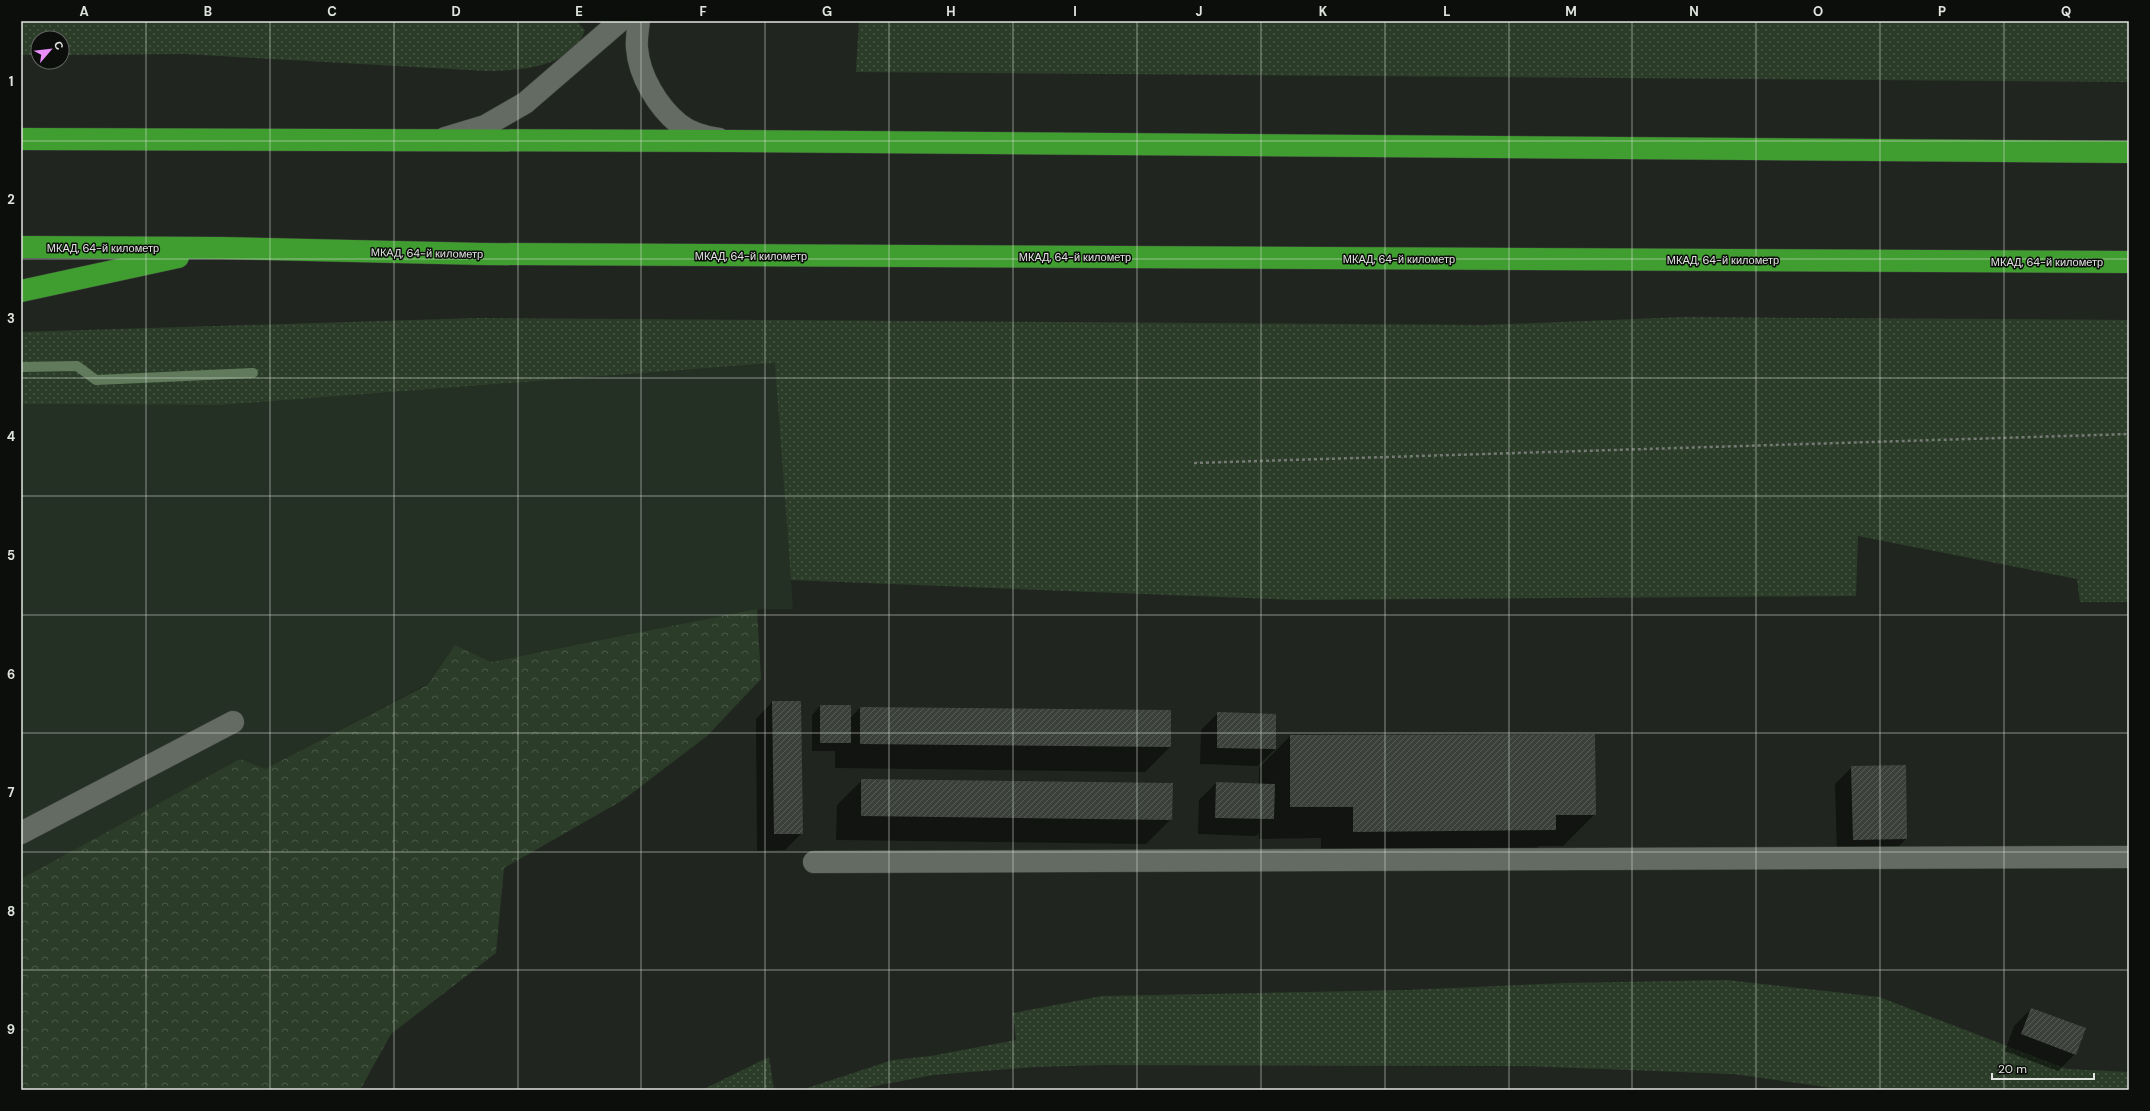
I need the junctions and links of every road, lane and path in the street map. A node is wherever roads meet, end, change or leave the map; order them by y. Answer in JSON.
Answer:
{"nodes":[{"id":1,"x":620,"y":21,"type":"edge"},
{"id":2,"x":639,"y":21,"type":"edge"},
{"id":3,"x":21,"y":139,"type":"edge"},
{"id":4,"x":730,"y":141,"type":"junction"},
{"id":5,"x":435,"y":142,"type":"junction"},
{"id":6,"x":2129,"y":152,"type":"edge"},
{"id":7,"x":21,"y":247,"type":"edge"},
{"id":8,"x":221,"y":248,"type":"junction"},
{"id":9,"x":2129,"y":262,"type":"edge"},
{"id":10,"x":21,"y":291,"type":"edge"},
{"id":11,"x":2129,"y":434,"type":"edge"},
{"id":12,"x":1194,"y":463,"type":"dead end"},
{"id":13,"x":233,"y":722,"type":"dead end"},
{"id":14,"x":21,"y":833,"type":"edge"},
{"id":15,"x":2129,"y":856,"type":"edge"},
{"id":16,"x":814,"y":862,"type":"dead end"}],
"edges":[{"from":1,"to":5,"type":"street"},
{"from":2,"to":4,"type":"street"},
{"from":3,"to":5,"type":"highway"},
{"from":4,"to":5,"type":"highway"},
{"from":4,"to":6,"type":"highway"},
{"from":7,"to":8,"type":"highway","name":"МКАД, 64-й километр"},
{"from":8,"to":9,"type":"highway","name":"МКАД, 64-й километр"},
{"from":8,"to":10,"type":"highway"},
{"from":11,"to":12,"type":"path"},
{"from":13,"to":14,"type":"street"},
{"from":15,"to":16,"type":"street"}]}
